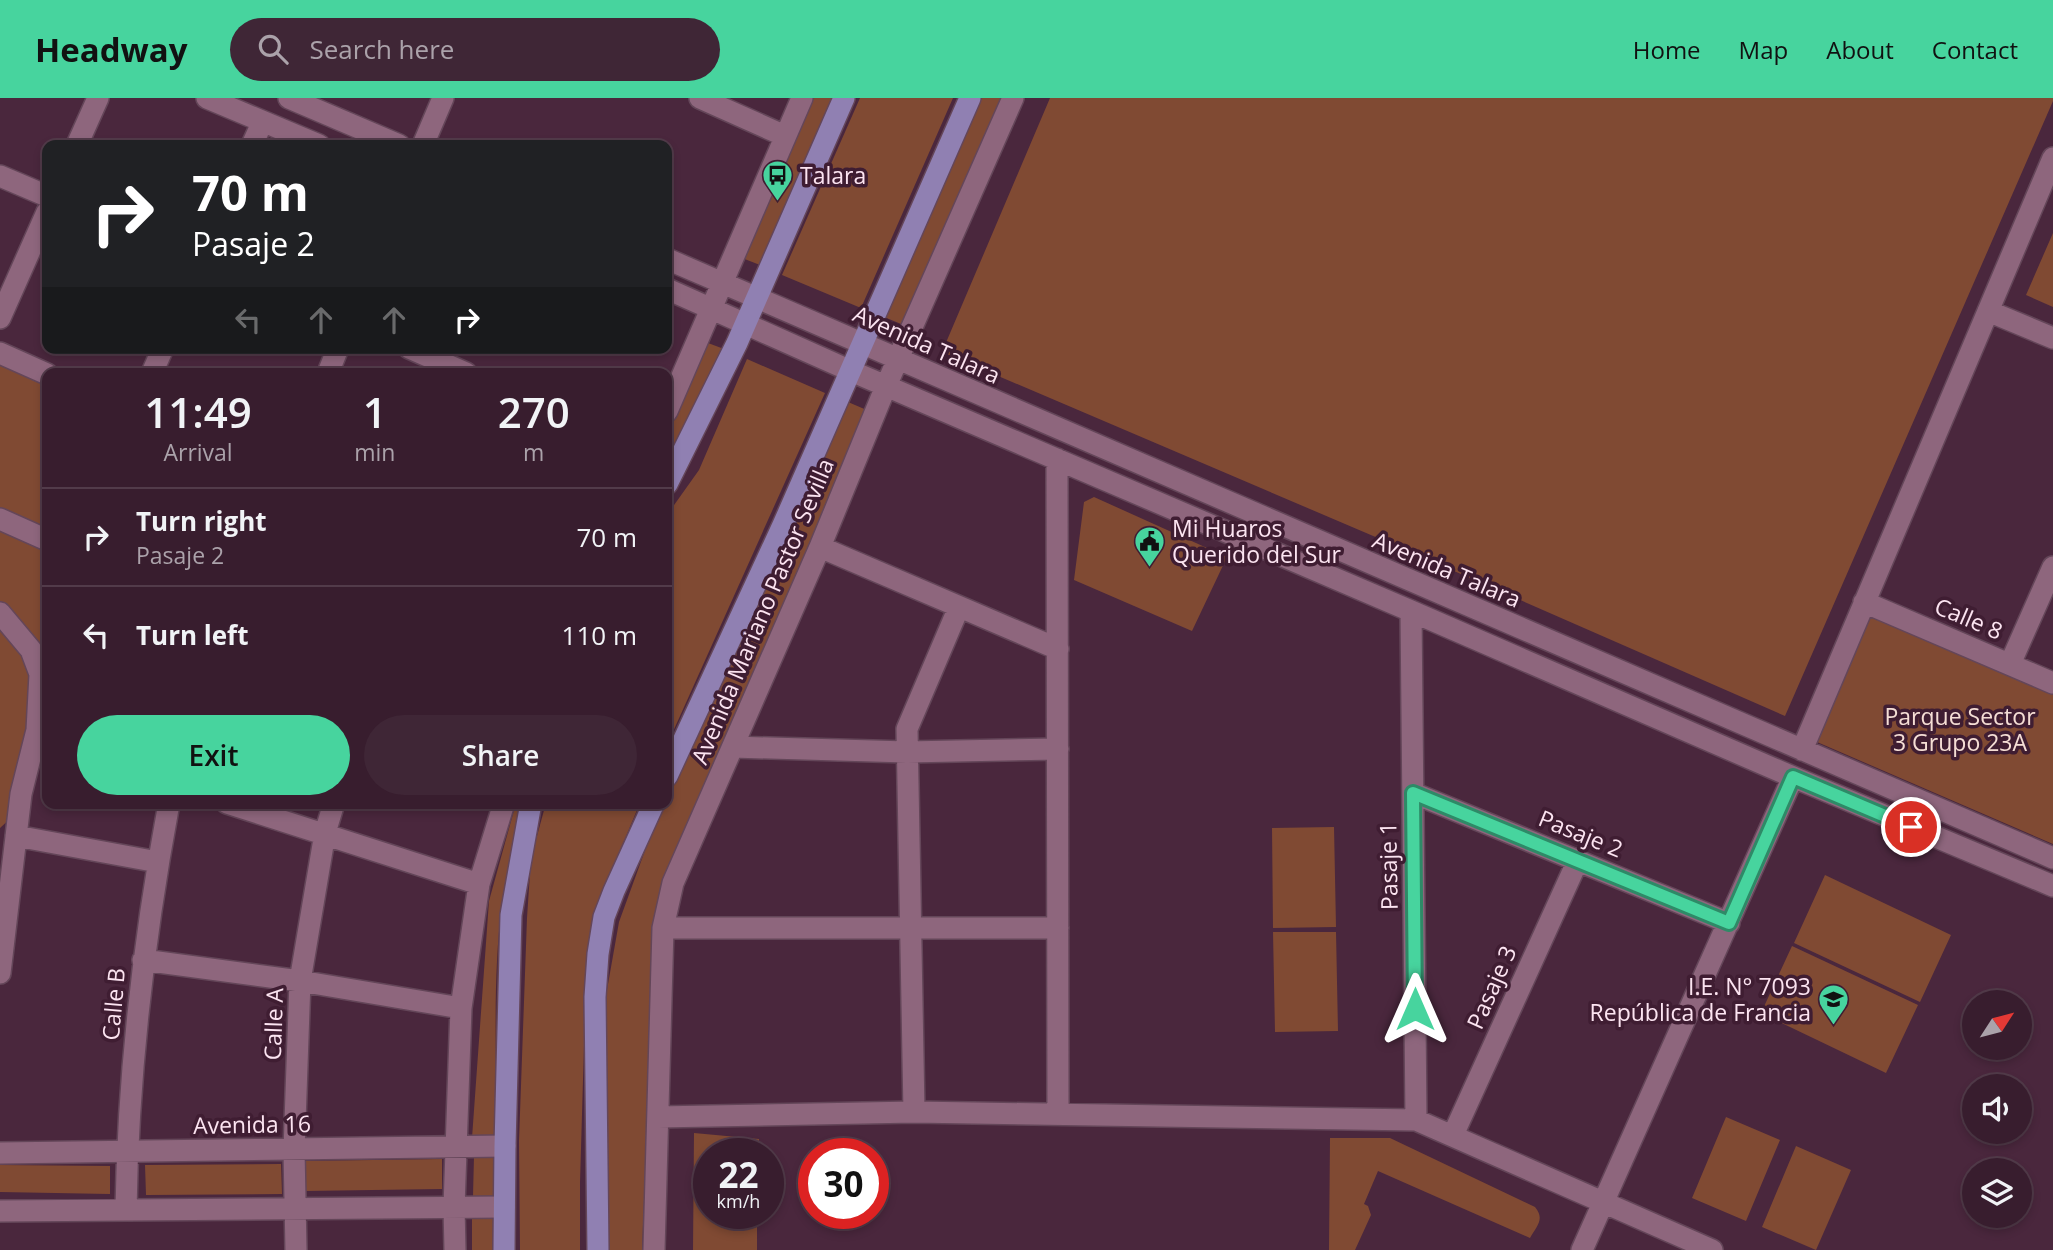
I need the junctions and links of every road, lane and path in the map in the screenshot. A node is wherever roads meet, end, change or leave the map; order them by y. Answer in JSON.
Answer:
{"nodes":[{"id":1,"x":98,"y":98,"type":"edge"},
{"id":2,"x":207,"y":98,"type":"edge"},
{"id":3,"x":289,"y":98,"type":"edge"},
{"id":4,"x":443,"y":98,"type":"edge"},
{"id":5,"x":700,"y":98,"type":"edge"},
{"id":6,"x":802,"y":98,"type":"edge"},
{"id":7,"x":844,"y":98,"type":"edge"},
{"id":8,"x":970,"y":98,"type":"edge"},
{"id":9,"x":1013,"y":98,"type":"edge"},
{"id":10,"x":262,"y":123,"type":"junction"},
{"id":11,"x":785,"y":136,"type":"junction"},
{"id":12,"x":79,"y":140,"type":"edge"},
{"id":13,"x":254,"y":140,"type":"edge"},
{"id":14,"x":306,"y":140,"type":"edge"},
{"id":15,"x":387,"y":140,"type":"edge"},
{"id":16,"x":425,"y":140,"type":"edge"},
{"id":17,"x":2051,"y":170,"type":"edge"},
{"id":18,"x":0,"y":176,"type":"edge"},
{"id":19,"x":42,"y":194,"type":"edge"},
{"id":20,"x":42,"y":223,"type":"edge"},
{"id":21,"x":672,"y":261,"type":"edge"},
{"id":22,"x":722,"y":282,"type":"junction"},
{"id":23,"x":672,"y":291,"type":"edge"},
{"id":24,"x":757,"y":298,"type":"junction"},
{"id":25,"x":711,"y":308,"type":"junction"},
{"id":26,"x":1989,"y":311,"type":"junction"},
{"id":27,"x":0,"y":318,"type":"edge"},
{"id":28,"x":746,"y":323,"type":"junction"},
{"id":29,"x":2053,"y":338,"type":"edge"},
{"id":30,"x":862,"y":345,"type":"junction"},
{"id":31,"x":0,"y":353,"type":"edge"},
{"id":32,"x":423,"y":354,"type":"edge"},
{"id":33,"x":898,"y":360,"type":"junction"},
{"id":34,"x":455,"y":368,"type":"edge"},
{"id":35,"x":850,"y":371,"type":"junction"},
{"id":36,"x":42,"y":372,"type":"edge"},
{"id":37,"x":886,"y":386,"type":"junction"},
{"id":38,"x":672,"y":399,"type":"edge"},
{"id":39,"x":1057,"y":459,"type":"junction"},
{"id":40,"x":672,"y":474,"type":"edge"},
{"id":41,"x":0,"y":519,"type":"edge"},
{"id":42,"x":42,"y":538,"type":"edge"},
{"id":43,"x":820,"y":548,"type":"junction"},
{"id":44,"x":2053,"y":567,"type":"edge"},
{"id":45,"x":1864,"y":602,"type":"junction"},
{"id":46,"x":959,"y":607,"type":"junction"},
{"id":47,"x":1411,"y":611,"type":"junction"},
{"id":48,"x":0,"y":613,"type":"edge"},
{"id":49,"x":1058,"y":649,"type":"junction"},
{"id":50,"x":2010,"y":664,"type":"junction"},
{"id":51,"x":2053,"y":683,"type":"edge"},
{"id":52,"x":733,"y":747,"type":"junction"},
{"id":53,"x":1058,"y":749,"type":"junction"},
{"id":54,"x":1802,"y":750,"type":"junction"},
{"id":55,"x":907,"y":752,"type":"junction"},
{"id":56,"x":672,"y":765,"type":"edge"},
{"id":57,"x":1793,"y":777,"type":"junction"},
{"id":58,"x":1413,"y":793,"type":"junction"},
{"id":59,"x":168,"y":809,"type":"edge"},
{"id":60,"x":247,"y":809,"type":"edge"},
{"id":61,"x":332,"y":809,"type":"edge"},
{"id":62,"x":502,"y":809,"type":"edge"},
{"id":63,"x":530,"y":809,"type":"edge"},
{"id":64,"x":651,"y":809,"type":"edge"},
{"id":65,"x":325,"y":833,"type":"junction"},
{"id":66,"x":16,"y":836,"type":"junction"},
{"id":67,"x":2053,"y":858,"type":"edge"},
{"id":68,"x":1578,"y":860,"type":"junction"},
{"id":69,"x":158,"y":862,"type":"junction"},
{"id":70,"x":479,"y":884,"type":"junction"},
{"id":71,"x":2053,"y":886,"type":"edge"},
{"id":72,"x":1729,"y":923,"type":"junction"},
{"id":73,"x":663,"y":928,"type":"junction"},
{"id":74,"x":911,"y":928,"type":"junction"},
{"id":75,"x":1058,"y":928,"type":"junction"},
{"id":76,"x":143,"y":960,"type":"junction"},
{"id":77,"x":0,"y":973,"type":"edge"},
{"id":78,"x":300,"y":981,"type":"junction"},
{"id":79,"x":461,"y":1008,"type":"junction"},
{"id":80,"x":914,"y":1112,"type":"junction"},
{"id":81,"x":1058,"y":1114,"type":"junction"},
{"id":82,"x":658,"y":1117,"type":"junction"},
{"id":83,"x":1416,"y":1120,"type":"junction"},
{"id":84,"x":1453,"y":1135,"type":"junction"},
{"id":85,"x":505,"y":1146,"type":"junction"},
{"id":86,"x":456,"y":1147,"type":"junction"},
{"id":87,"x":294,"y":1150,"type":"junction"},
{"id":88,"x":127,"y":1152,"type":"junction"},
{"id":89,"x":0,"y":1153,"type":"edge"},
{"id":90,"x":1604,"y":1201,"type":"junction"},
{"id":91,"x":454,"y":1207,"type":"junction"},
{"id":92,"x":504,"y":1207,"type":"junction"},
{"id":93,"x":295,"y":1209,"type":"junction"},
{"id":94,"x":126,"y":1210,"type":"junction"},
{"id":95,"x":0,"y":1211,"type":"edge"},
{"id":96,"x":296,"y":1250,"type":"edge"},
{"id":97,"x":455,"y":1250,"type":"edge"},
{"id":98,"x":504,"y":1250,"type":"edge"},
{"id":99,"x":598,"y":1250,"type":"edge"},
{"id":100,"x":654,"y":1250,"type":"edge"},
{"id":101,"x":1582,"y":1250,"type":"edge"},
{"id":102,"x":1712,"y":1250,"type":"edge"}],
"edges":[{"from":1,"to":12,"type":"street"},
{"from":2,"to":10,"type":"street"},
{"from":3,"to":15,"type":"street"},
{"from":4,"to":16,"type":"street"},
{"from":5,"to":11,"type":"street"},
{"from":6,"to":11,"type":"street"},
{"from":7,"to":24,"type":"main road"},
{"from":8,"to":30,"type":"main road","name":"Avenida Mariano Pastor Sevilla"},
{"from":9,"to":33,"type":"street","name":"Avenida Mariano Pastor Sevilla"},
{"from":10,"to":13,"type":"street"},
{"from":10,"to":14,"type":"street"},
{"from":11,"to":22,"type":"street"},
{"from":17,"to":26,"type":"street"},
{"from":18,"to":19,"type":"street"},
{"from":20,"to":27,"type":"street"},
{"from":21,"to":22,"type":"street","name":"Avenida Talara"},
{"from":22,"to":24,"type":"street","name":"Avenida Talara"},
{"from":22,"to":25,"type":"street"},
{"from":23,"to":25,"type":"street"},
{"from":24,"to":28,"type":"main road"},
{"from":24,"to":30,"type":"street","name":"Avenida Talara"},
{"from":25,"to":28,"type":"street"},
{"from":25,"to":38,"type":"street"},
{"from":26,"to":29,"type":"street"},
{"from":26,"to":45,"type":"street"},
{"from":28,"to":35,"type":"street"},
{"from":28,"to":40,"type":"main road"},
{"from":30,"to":33,"type":"street","name":"Avenida Talara"},
{"from":30,"to":35,"type":"main road","name":"Avenida Mariano Pastor Sevilla"},
{"from":31,"to":36,"type":"street"},
{"from":32,"to":34,"type":"street"},
{"from":33,"to":37,"type":"street","name":"Avenida Mariano Pastor Sevilla"},
{"from":33,"to":54,"type":"street","name":"Avenida Talara"},
{"from":35,"to":37,"type":"street"},
{"from":35,"to":56,"type":"main road","name":"Avenida Mariano Pastor Sevilla"},
{"from":37,"to":39,"type":"street"},
{"from":37,"to":43,"type":"street","name":"Avenida Mariano Pastor Sevilla"},
{"from":39,"to":47,"type":"street"},
{"from":39,"to":49,"type":"street"},
{"from":41,"to":42,"type":"street"},
{"from":43,"to":46,"type":"street"},
{"from":43,"to":52,"type":"street","name":"Avenida Mariano Pastor Sevilla"},
{"from":44,"to":50,"type":"street"},
{"from":45,"to":50,"type":"street","name":"Calle 8"},
{"from":45,"to":54,"type":"street"},
{"from":46,"to":49,"type":"street"},
{"from":46,"to":55,"type":"street"},
{"from":47,"to":57,"type":"street"},
{"from":47,"to":58,"type":"street","name":"Pasaje 1"},
{"from":48,"to":66,"type":"street"},
{"from":49,"to":53,"type":"street"},
{"from":50,"to":51,"type":"street","name":"Calle 8"},
{"from":52,"to":55,"type":"street"},
{"from":52,"to":73,"type":"street","name":"Avenida Mariano Pastor Sevilla"},
{"from":53,"to":55,"type":"street"},
{"from":53,"to":75,"type":"street"},
{"from":54,"to":67,"type":"street","name":"Avenida Talara"},
{"from":55,"to":74,"type":"street"},
{"from":57,"to":71,"type":"street"},
{"from":57,"to":72,"type":"street"},
{"from":58,"to":68,"type":"street","name":"Pasaje 2"},
{"from":58,"to":83,"type":"street","name":"Pasaje 1"},
{"from":59,"to":69,"type":"street","name":"Calle B"},
{"from":60,"to":65,"type":"street"},
{"from":61,"to":65,"type":"street","name":"Calle A"},
{"from":62,"to":70,"type":"street"},
{"from":63,"to":85,"type":"main road"},
{"from":64,"to":99,"type":"main road"},
{"from":65,"to":70,"type":"street"},
{"from":65,"to":78,"type":"street","name":"Calle A"},
{"from":66,"to":69,"type":"street"},
{"from":66,"to":77,"type":"street"},
{"from":68,"to":72,"type":"street","name":"Pasaje 2"},
{"from":68,"to":84,"type":"street","name":"Pasaje 3"},
{"from":69,"to":76,"type":"street","name":"Calle B"},
{"from":70,"to":79,"type":"street"},
{"from":72,"to":90,"type":"street"},
{"from":73,"to":74,"type":"street"},
{"from":73,"to":82,"type":"street","name":"Avenida Mariano Pastor Sevilla"},
{"from":74,"to":75,"type":"street"},
{"from":74,"to":80,"type":"street"},
{"from":75,"to":81,"type":"street"},
{"from":76,"to":78,"type":"street"},
{"from":76,"to":88,"type":"street","name":"Calle B"},
{"from":78,"to":79,"type":"street"},
{"from":78,"to":87,"type":"street","name":"Calle A"},
{"from":79,"to":86,"type":"street"},
{"from":80,"to":81,"type":"street"},
{"from":80,"to":82,"type":"street"},
{"from":81,"to":83,"type":"street"},
{"from":82,"to":100,"type":"street","name":"Avenida Mariano Pastor Sevilla"},
{"from":83,"to":84,"type":"street"},
{"from":84,"to":90,"type":"street"},
{"from":85,"to":86,"type":"street","name":"Avenida 16"},
{"from":85,"to":92,"type":"main road"},
{"from":86,"to":87,"type":"street","name":"Avenida 16"},
{"from":86,"to":91,"type":"street"},
{"from":87,"to":88,"type":"street","name":"Avenida 16"},
{"from":87,"to":93,"type":"street","name":"Calle A"},
{"from":88,"to":89,"type":"street","name":"Avenida 16"},
{"from":88,"to":94,"type":"street","name":"Calle B"},
{"from":90,"to":101,"type":"street"},
{"from":90,"to":102,"type":"street"},
{"from":91,"to":92,"type":"street"},
{"from":91,"to":93,"type":"street"},
{"from":91,"to":97,"type":"street"},
{"from":92,"to":98,"type":"main road"},
{"from":93,"to":94,"type":"street"},
{"from":93,"to":96,"type":"street","name":"Calle A"},
{"from":94,"to":95,"type":"street"}]}
